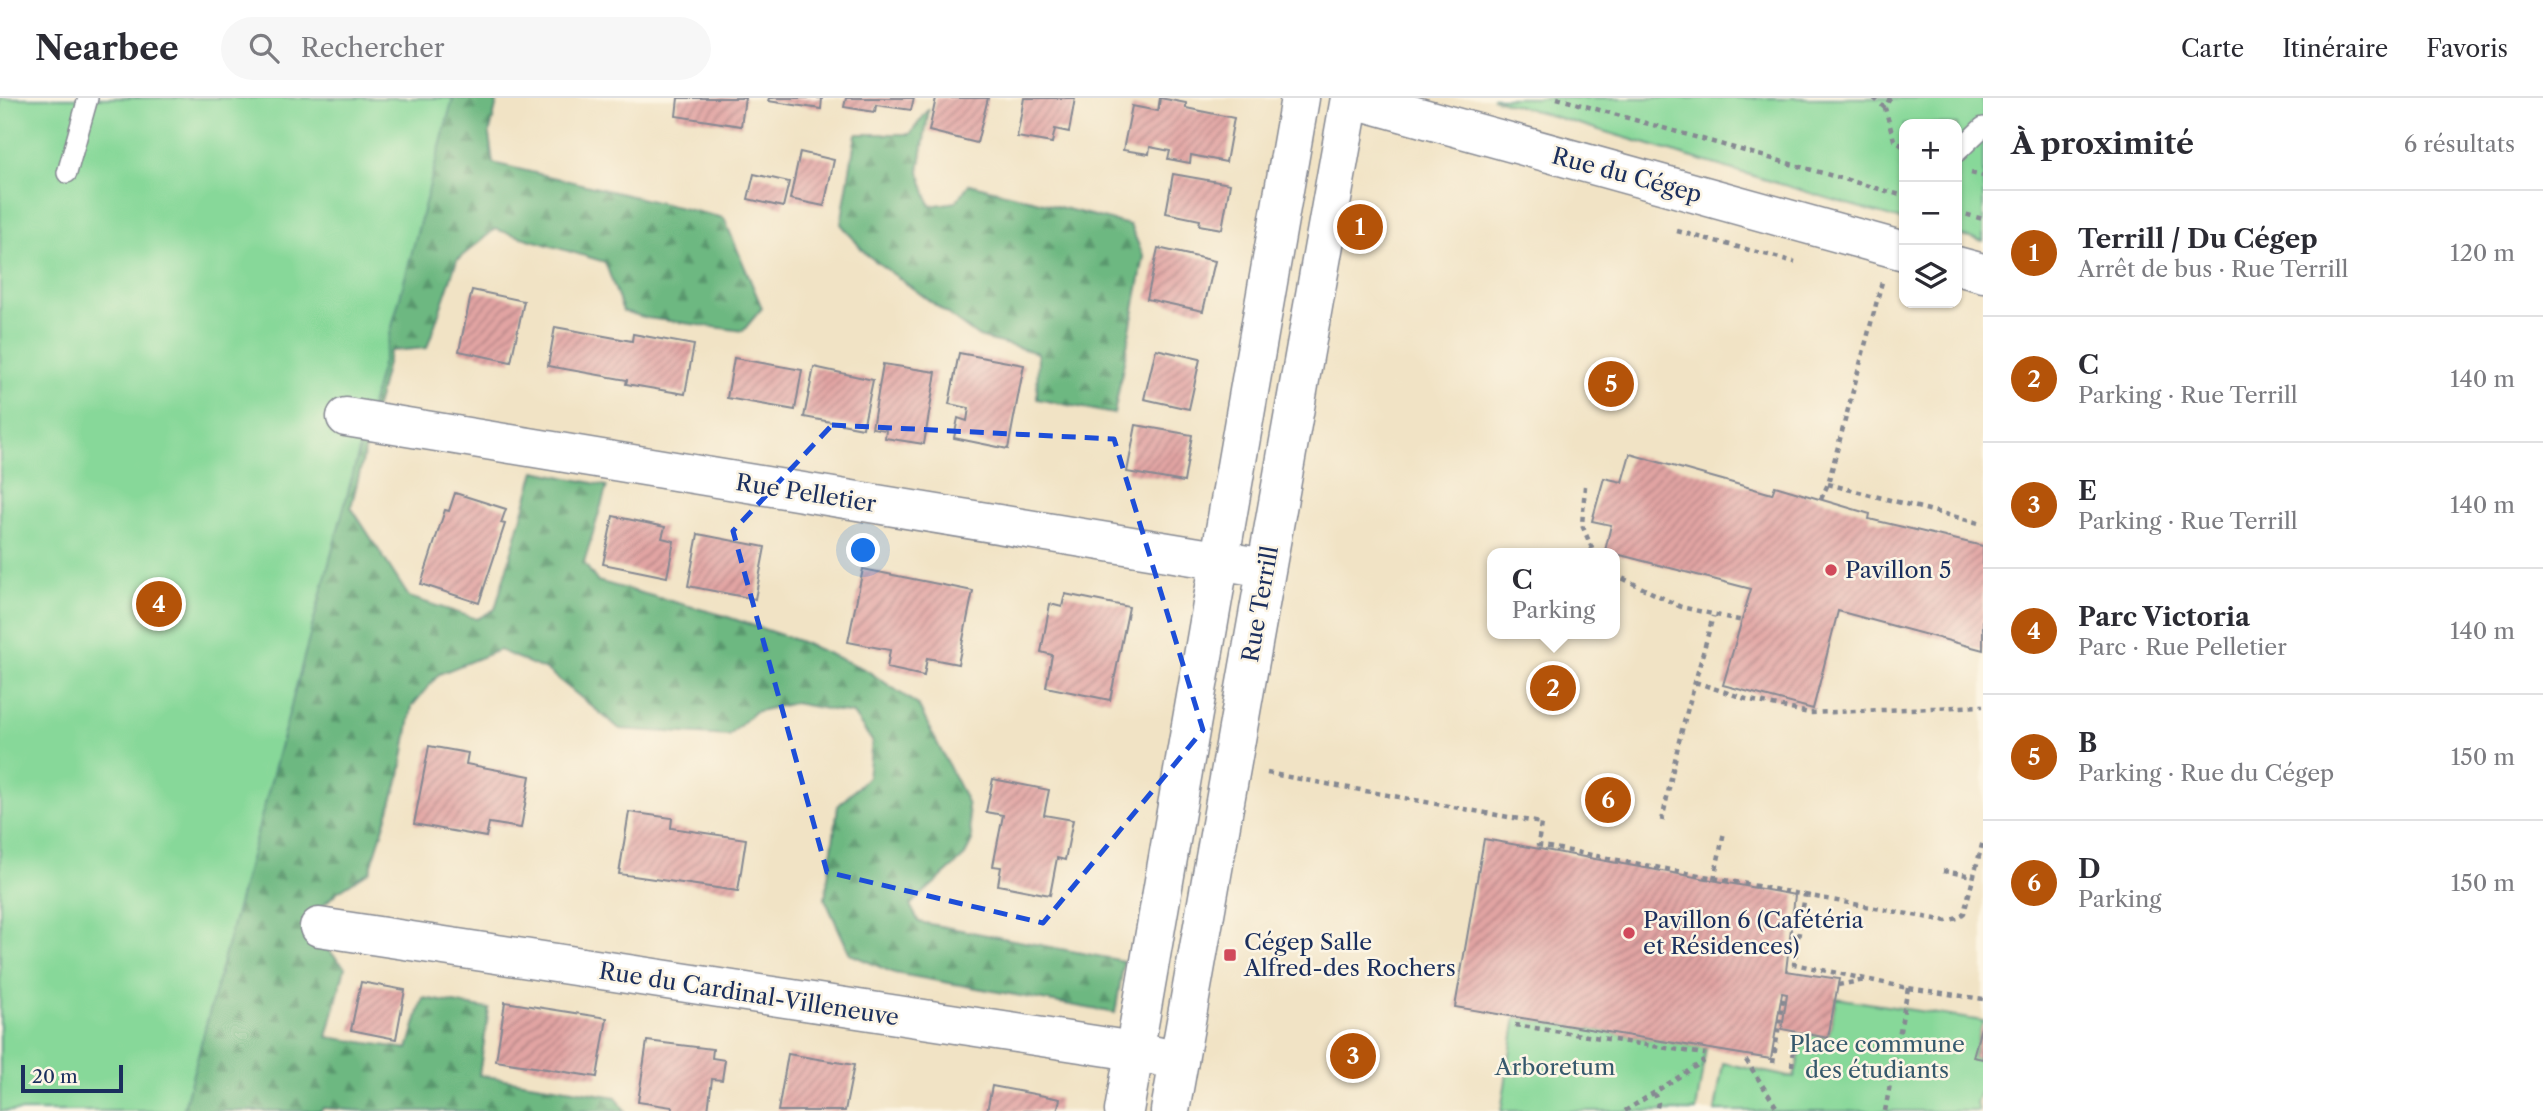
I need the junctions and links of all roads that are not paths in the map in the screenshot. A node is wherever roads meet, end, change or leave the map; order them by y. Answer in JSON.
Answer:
{"nodes":[{"id":1,"x":88,"y":98,"type":"edge"},
{"id":2,"x":1300,"y":98,"type":"edge"},
{"id":3,"x":1350,"y":98,"type":"edge"},
{"id":4,"x":1983,"y":127,"type":"edge"},
{"id":5,"x":1962,"y":147,"type":"edge"},
{"id":6,"x":67,"y":173,"type":"dead end"},
{"id":7,"x":1898,"y":249,"type":"edge"},
{"id":8,"x":1962,"y":267,"type":"edge"},
{"id":9,"x":1983,"y":273,"type":"edge"},
{"id":10,"x":345,"y":417,"type":"dead end"},
{"id":11,"x":1220,"y":562,"type":"junction"},
{"id":12,"x":1266,"y":568,"type":"junction"},
{"id":13,"x":319,"y":928,"type":"dead end"},
{"id":14,"x":1134,"y":1051,"type":"junction"},
{"id":15,"x":1179,"y":1061,"type":"junction"},
{"id":16,"x":1124,"y":1111,"type":"edge"},
{"id":17,"x":1170,"y":1111,"type":"edge"}],
"edges":[{"from":1,"to":6,"type":"lane"},
{"from":2,"to":11,"type":"street","name":"Rue Terrill"},
{"from":3,"to":7,"type":"street","name":"Rue du Cégep"},
{"from":3,"to":12,"type":"street","name":"Rue Terrill"},
{"from":4,"to":5,"type":"lane"},
{"from":8,"to":9,"type":"street"},
{"from":10,"to":11,"type":"street","name":"Rue Pelletier"},
{"from":11,"to":12,"type":"street","name":"Rue Pelletier"},
{"from":11,"to":14,"type":"street","name":"Rue Terrill"},
{"from":12,"to":15,"type":"street","name":"Rue Terrill"},
{"from":13,"to":14,"type":"street","name":"Rue du Cardinal-Villeneuve"},
{"from":14,"to":15,"type":"street","name":"Rue du Cardinal-Villeneuve"},
{"from":14,"to":16,"type":"street","name":"Rue Terrill"},
{"from":15,"to":17,"type":"street","name":"Rue Terrill"}]}
